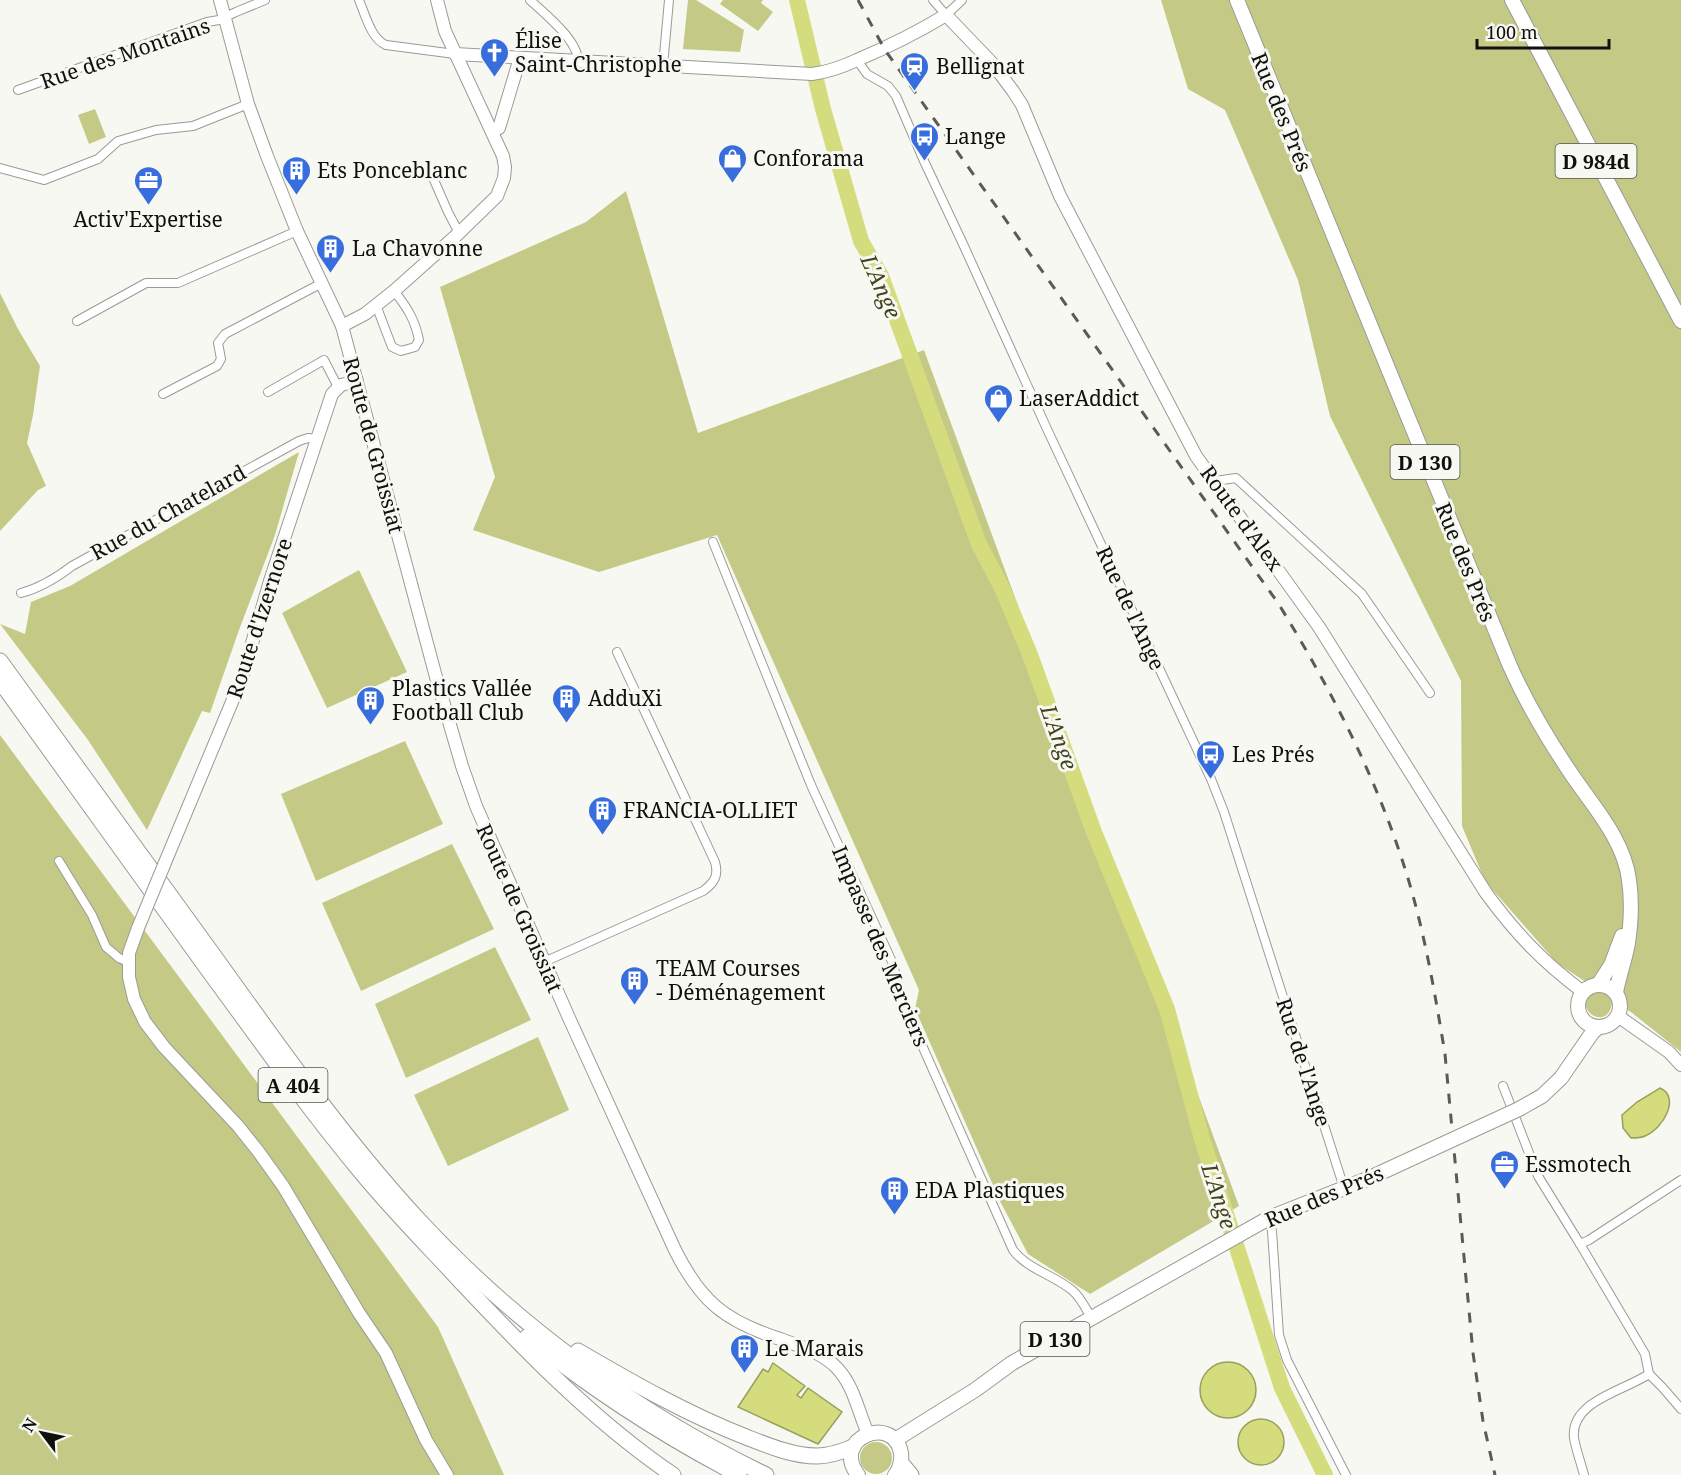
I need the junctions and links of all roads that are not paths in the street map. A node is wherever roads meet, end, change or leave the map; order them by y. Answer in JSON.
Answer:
{"nodes":[{"id":1,"x":220,"y":0,"type":"edge"},
{"id":2,"x":265,"y":0,"type":"edge"},
{"id":3,"x":358,"y":0,"type":"edge"},
{"id":4,"x":437,"y":0,"type":"edge"},
{"id":5,"x":530,"y":0,"type":"edge"},
{"id":6,"x":669,"y":0,"type":"edge"},
{"id":7,"x":933,"y":0,"type":"edge"},
{"id":8,"x":962,"y":0,"type":"edge"},
{"id":9,"x":1237,"y":0,"type":"edge"},
{"id":10,"x":1512,"y":0,"type":"edge"},
{"id":11,"x":946,"y":15,"type":"junction"},
{"id":12,"x":225,"y":17,"type":"junction"},
{"id":13,"x":455,"y":54,"type":"junction"},
{"id":14,"x":520,"y":58,"type":"junction"},
{"id":15,"x":857,"y":60,"type":"junction"},
{"id":16,"x":578,"y":61,"type":"junction"},
{"id":17,"x":663,"y":66,"type":"junction"},
{"id":18,"x":18,"y":90,"type":"dead end"},
{"id":19,"x":248,"y":104,"type":"junction"},
{"id":20,"x":492,"y":131,"type":"junction"},
{"id":21,"x":0,"y":168,"type":"edge"},
{"id":22,"x":434,"y":180,"type":"dead end"},
{"id":23,"x":297,"y":231,"type":"junction"},
{"id":24,"x":459,"y":233,"type":"junction"},
{"id":25,"x":322,"y":283,"type":"junction"},
{"id":26,"x":394,"y":291,"type":"junction"},
{"id":27,"x":376,"y":305,"type":"junction"},
{"id":28,"x":76,"y":321,"type":"dead end"},
{"id":29,"x":1681,"y":321,"type":"edge"},
{"id":30,"x":342,"y":326,"type":"junction"},
{"id":31,"x":357,"y":381,"type":"junction"},
{"id":32,"x":338,"y":387,"type":"junction"},
{"id":33,"x":268,"y":392,"type":"dead end"},
{"id":34,"x":163,"y":394,"type":"dead end"},
{"id":35,"x":318,"y":439,"type":"junction"},
{"id":36,"x":1215,"y":482,"type":"junction"},
{"id":37,"x":713,"y":542,"type":"dead end"},
{"id":38,"x":21,"y":594,"type":"dead end"},
{"id":39,"x":617,"y":652,"type":"dead end"},
{"id":40,"x":0,"y":661,"type":"edge"},
{"id":41,"x":0,"y":681,"type":"edge"},
{"id":42,"x":1430,"y":693,"type":"dead end"},
{"id":43,"x":58,"y":861,"type":"dead end"},
{"id":44,"x":1630,"y":912,"type":"junction"},
{"id":45,"x":129,"y":962,"type":"junction"},
{"id":46,"x":544,"y":962,"type":"junction"},
{"id":47,"x":1598,"y":985,"type":"junction"},
{"id":48,"x":1583,"y":992,"type":"junction"},
{"id":49,"x":1616,"y":992,"type":"junction"},
{"id":50,"x":1618,"y":1016,"type":"junction"},
{"id":51,"x":1583,"y":1021,"type":"junction"},
{"id":52,"x":1597,"y":1028,"type":"junction"},
{"id":53,"x":1681,"y":1065,"type":"edge"},
{"id":54,"x":1565,"y":1073,"type":"junction"},
{"id":55,"x":1503,"y":1086,"type":"dead end"},
{"id":56,"x":1681,"y":1180,"type":"edge"},
{"id":57,"x":1344,"y":1188,"type":"junction"},
{"id":58,"x":1269,"y":1218,"type":"junction"},
{"id":59,"x":1580,"y":1244,"type":"junction"},
{"id":60,"x":434,"y":1253,"type":"junction"},
{"id":61,"x":1092,"y":1318,"type":"junction"},
{"id":62,"x":524,"y":1319,"type":"junction"},
{"id":63,"x":1648,"y":1374,"type":"junction"},
{"id":64,"x":1681,"y":1409,"type":"edge"},
{"id":65,"x":868,"y":1434,"type":"junction"},
{"id":66,"x":895,"y":1440,"type":"junction"},
{"id":67,"x":853,"y":1448,"type":"junction"},
{"id":68,"x":902,"y":1471,"type":"edge"},
{"id":69,"x":447,"y":1475,"type":"edge"},
{"id":70,"x":673,"y":1475,"type":"edge"},
{"id":71,"x":739,"y":1475,"type":"edge"},
{"id":72,"x":766,"y":1475,"type":"edge"},
{"id":73,"x":858,"y":1475,"type":"edge"},
{"id":74,"x":1346,"y":1475,"type":"edge"},
{"id":75,"x":1584,"y":1475,"type":"edge"}],
"edges":[{"from":1,"to":12,"type":"street","name":"Route de Groissiat"},
{"from":2,"to":12,"type":"street","name":"Rue des Montains"},
{"from":3,"to":13,"type":"street"},
{"from":4,"to":13,"type":"street"},
{"from":5,"to":16,"type":"street"},
{"from":6,"to":17,"type":"street"},
{"from":7,"to":11,"type":"street"},
{"from":8,"to":11,"type":"street"},
{"from":9,"to":44,"type":"main road","name":"Rue des Prés","number":"D 130"},
{"from":10,"to":29,"type":"main road","number":"D 984d"},
{"from":11,"to":15,"type":"street"},
{"from":11,"to":36,"type":"street","name":"Route d'Alex"},
{"from":12,"to":18,"type":"street","name":"Rue des Montains"},
{"from":12,"to":19,"type":"street","name":"Route de Groissiat"},
{"from":13,"to":14,"type":"street"},
{"from":13,"to":20,"type":"street"},
{"from":14,"to":16,"type":"street"},
{"from":14,"to":20,"type":"street"},
{"from":15,"to":17,"type":"street"},
{"from":15,"to":57,"type":"street","name":"Rue de l'Ange"},
{"from":16,"to":17,"type":"street"},
{"from":19,"to":21,"type":"street"},
{"from":19,"to":23,"type":"street","name":"Route de Groissiat"},
{"from":20,"to":24,"type":"street"},
{"from":22,"to":24,"type":"street"},
{"from":23,"to":25,"type":"street","name":"Route de Groissiat"},
{"from":23,"to":28,"type":"street"},
{"from":24,"to":26,"type":"street"},
{"from":25,"to":30,"type":"street","name":"Route de Groissiat"},
{"from":25,"to":34,"type":"street"},
{"from":26,"to":27,"type":"street"},
{"from":26,"to":27,"type":"street"},
{"from":27,"to":30,"type":"street"},
{"from":30,"to":31,"type":"street","name":"Route de Groissiat"},
{"from":31,"to":32,"type":"street"},
{"from":31,"to":46,"type":"street","name":"Route de Groissiat"},
{"from":32,"to":33,"type":"street"},
{"from":32,"to":35,"type":"street","name":"Route d'Izernore"},
{"from":35,"to":38,"type":"street","name":"Rue du Chatelard"},
{"from":35,"to":45,"type":"street","name":"Route d'Izernore","bridge":true},
{"from":36,"to":42,"type":"street"},
{"from":36,"to":48,"type":"street","name":"Route d'Alex"},
{"from":37,"to":61,"type":"street","name":"Impasse des Merciers"},
{"from":39,"to":46,"type":"street"},
{"from":40,"to":62,"type":"highway","number":"A 404"},
{"from":41,"to":60,"type":"highway","number":"A 404"},
{"from":43,"to":45,"type":"street"},
{"from":44,"to":47,"type":"main road","name":"Rue des Prés","number":"D 130"},
{"from":44,"to":49,"type":"main road","name":"Rue des Prés","number":"D 130"},
{"from":45,"to":69,"type":"street","name":"Route d'Izernore"},
{"from":46,"to":65,"type":"street","name":"Route de Groissiat"},
{"from":47,"to":48,"type":"main road"},
{"from":47,"to":49,"type":"main road"},
{"from":48,"to":51,"type":"main road"},
{"from":49,"to":50,"type":"main road"},
{"from":50,"to":52,"type":"main road"},
{"from":50,"to":53,"type":"street"},
{"from":51,"to":52,"type":"main road"},
{"from":51,"to":54,"type":"main road","number":"D 130"},
{"from":52,"to":54,"type":"main road","number":"D 130"},
{"from":54,"to":57,"type":"main road","name":"Rue des Prés","number":"D 130","bridge":true},
{"from":55,"to":59,"type":"street"},
{"from":56,"to":59,"type":"street"},
{"from":57,"to":58,"type":"main road","name":"Rue des Prés","number":"D 130"},
{"from":58,"to":61,"type":"main road","name":"Rue des Prés","number":"D 130"},
{"from":58,"to":74,"type":"street"},
{"from":59,"to":63,"type":"street"},
{"from":60,"to":70,"type":"highway"},
{"from":60,"to":71,"type":"highway","number":"A 404"},
{"from":61,"to":66,"type":"main road","name":"Rue des Prés","number":"D 130"},
{"from":62,"to":67,"type":"highway"},
{"from":62,"to":72,"type":"highway","number":"A 404"},
{"from":63,"to":64,"type":"street"},
{"from":63,"to":75,"type":"street"},
{"from":65,"to":66,"type":"main road"},
{"from":65,"to":67,"type":"main road"},
{"from":66,"to":68,"type":"main road"},
{"from":67,"to":73,"type":"main road"}]}
